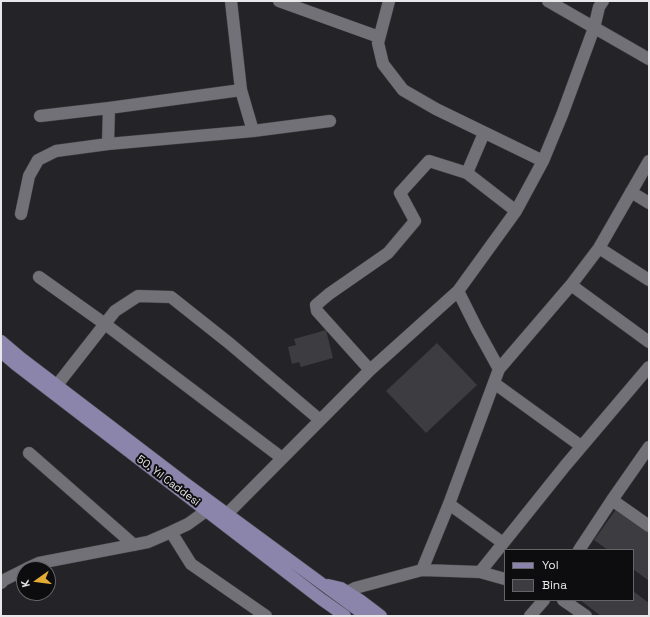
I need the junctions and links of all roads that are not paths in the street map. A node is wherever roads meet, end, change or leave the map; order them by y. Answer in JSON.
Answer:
{"nodes":[{"id":1,"x":231,"y":1,"type":"edge"},
{"id":2,"x":279,"y":1,"type":"edge"},
{"id":3,"x":389,"y":1,"type":"edge"},
{"id":4,"x":548,"y":1,"type":"edge"},
{"id":5,"x":599,"y":3,"type":"edge"},
{"id":6,"x":594,"y":28,"type":"junction"},
{"id":7,"x":379,"y":38,"type":"junction"},
{"id":8,"x":649,"y":59,"type":"edge"},
{"id":9,"x":241,"y":90,"type":"junction"},
{"id":10,"x":109,"y":108,"type":"junction"},
{"id":11,"x":40,"y":116,"type":"dead end"},
{"id":12,"x":330,"y":121,"type":"dead end"},
{"id":13,"x":252,"y":131,"type":"junction"},
{"id":14,"x":484,"y":133,"type":"junction"},
{"id":15,"x":108,"y":144,"type":"junction"},
{"id":16,"x":543,"y":161,"type":"junction"},
{"id":17,"x":649,"y":161,"type":"edge"},
{"id":18,"x":467,"y":173,"type":"junction"},
{"id":19,"x":631,"y":192,"type":"junction"},
{"id":20,"x":649,"y":203,"type":"edge"},
{"id":21,"x":516,"y":211,"type":"junction"},
{"id":22,"x":21,"y":214,"type":"dead end"},
{"id":23,"x":599,"y":248,"type":"junction"},
{"id":24,"x":39,"y":277,"type":"dead end"},
{"id":25,"x":649,"y":280,"type":"edge"},
{"id":26,"x":571,"y":285,"type":"junction"},
{"id":27,"x":458,"y":290,"type":"junction"},
{"id":28,"x":104,"y":324,"type":"junction"},
{"id":29,"x":1,"y":341,"type":"edge"},
{"id":30,"x":649,"y":342,"type":"edge"},
{"id":31,"x":1,"y":352,"type":"edge"},
{"id":32,"x":649,"y":367,"type":"edge"},
{"id":33,"x":499,"y":369,"type":"junction"},
{"id":34,"x":370,"y":370,"type":"junction"},
{"id":35,"x":494,"y":383,"type":"junction"},
{"id":36,"x":57,"y":385,"type":"junction"},
{"id":37,"x":320,"y":420,"type":"junction"},
{"id":38,"x":581,"y":446,"type":"junction"},
{"id":39,"x":649,"y":447,"type":"edge"},
{"id":40,"x":29,"y":453,"type":"dead end"},
{"id":41,"x":282,"y":458,"type":"junction"},
{"id":42,"x":612,"y":500,"type":"junction"},
{"id":43,"x":449,"y":504,"type":"junction"},
{"id":44,"x":206,"y":511,"type":"junction"},
{"id":45,"x":227,"y":514,"type":"junction"},
{"id":46,"x":649,"y":526,"type":"edge"},
{"id":47,"x":171,"y":532,"type":"junction"},
{"id":48,"x":503,"y":544,"type":"junction"},
{"id":49,"x":134,"y":545,"type":"junction"},
{"id":50,"x":580,"y":549,"type":"edge"},
{"id":51,"x":50,"y":561,"type":"edge"},
{"id":52,"x":422,"y":570,"type":"junction"},
{"id":53,"x":480,"y":572,"type":"junction"},
{"id":54,"x":16,"y":574,"type":"edge"},
{"id":55,"x":504,"y":579,"type":"edge"},
{"id":56,"x":2,"y":581,"type":"edge"},
{"id":57,"x":321,"y":584,"type":"junction"},
{"id":58,"x":347,"y":592,"type":"junction"},
{"id":59,"x":543,"y":601,"type":"edge"},
{"id":60,"x":564,"y":601,"type":"edge"},
{"id":61,"x":340,"y":614,"type":"edge"},
{"id":62,"x":266,"y":616,"type":"edge"},
{"id":63,"x":366,"y":616,"type":"edge"},
{"id":64,"x":381,"y":616,"type":"edge"},
{"id":65,"x":530,"y":616,"type":"edge"},
{"id":66,"x":586,"y":616,"type":"edge"}],
"edges":[{"from":1,"to":9,"type":"street"},
{"from":2,"to":7,"type":"street"},
{"from":3,"to":7,"type":"street"},
{"from":4,"to":6,"type":"street"},
{"from":5,"to":6,"type":"street"},
{"from":6,"to":8,"type":"street"},
{"from":6,"to":16,"type":"street"},
{"from":7,"to":14,"type":"street"},
{"from":9,"to":10,"type":"street"},
{"from":9,"to":13,"type":"street"},
{"from":10,"to":11,"type":"street"},
{"from":10,"to":15,"type":"street"},
{"from":12,"to":13,"type":"street"},
{"from":13,"to":15,"type":"street"},
{"from":14,"to":16,"type":"street"},
{"from":14,"to":18,"type":"street"},
{"from":15,"to":22,"type":"street"},
{"from":16,"to":21,"type":"street"},
{"from":17,"to":19,"type":"street"},
{"from":18,"to":21,"type":"street"},
{"from":18,"to":34,"type":"street"},
{"from":19,"to":20,"type":"street"},
{"from":19,"to":23,"type":"street"},
{"from":21,"to":27,"type":"street"},
{"from":23,"to":25,"type":"street"},
{"from":23,"to":26,"type":"street"},
{"from":24,"to":28,"type":"street"},
{"from":26,"to":30,"type":"street"},
{"from":26,"to":33,"type":"street"},
{"from":27,"to":33,"type":"street"},
{"from":27,"to":34,"type":"street"},
{"from":28,"to":36,"type":"street"},
{"from":28,"to":37,"type":"street"},
{"from":28,"to":41,"type":"street"},
{"from":29,"to":36,"type":"main road","name":"50. Yıl Caddesi"},
{"from":31,"to":44,"type":"main road","name":"50. Yıl Caddesi"},
{"from":32,"to":38,"type":"street"},
{"from":33,"to":35,"type":"street"},
{"from":34,"to":37,"type":"street"},
{"from":35,"to":38,"type":"street"},
{"from":35,"to":43,"type":"street"},
{"from":36,"to":45,"type":"main road","name":"50. Yıl Caddesi"},
{"from":37,"to":41,"type":"street"},
{"from":38,"to":48,"type":"street"},
{"from":39,"to":42,"type":"street"},
{"from":40,"to":49,"type":"street"},
{"from":41,"to":45,"type":"street"},
{"from":42,"to":46,"type":"street"},
{"from":42,"to":50,"type":"street"},
{"from":43,"to":48,"type":"street"},
{"from":43,"to":52,"type":"street"},
{"from":44,"to":47,"type":"street"},
{"from":44,"to":61,"type":"main road","name":"50. Yıl Caddesi"},
{"from":45,"to":57,"type":"main road","name":"50. Yıl Caddesi"},
{"from":47,"to":49,"type":"street"},
{"from":47,"to":62,"type":"street"},
{"from":48,"to":53,"type":"street"},
{"from":49,"to":51,"type":"street"},
{"from":52,"to":53,"type":"street"},
{"from":52,"to":58,"type":"street"},
{"from":53,"to":55,"type":"street"},
{"from":54,"to":56,"type":"street"},
{"from":57,"to":58,"type":"main road","name":"50. Yıl Caddesi"},
{"from":57,"to":63,"type":"main road","name":"50. Yıl Caddesi"},
{"from":58,"to":64,"type":"main road","name":"50. Yıl Caddesi"},
{"from":59,"to":65,"type":"street"},
{"from":60,"to":66,"type":"street"}]}
